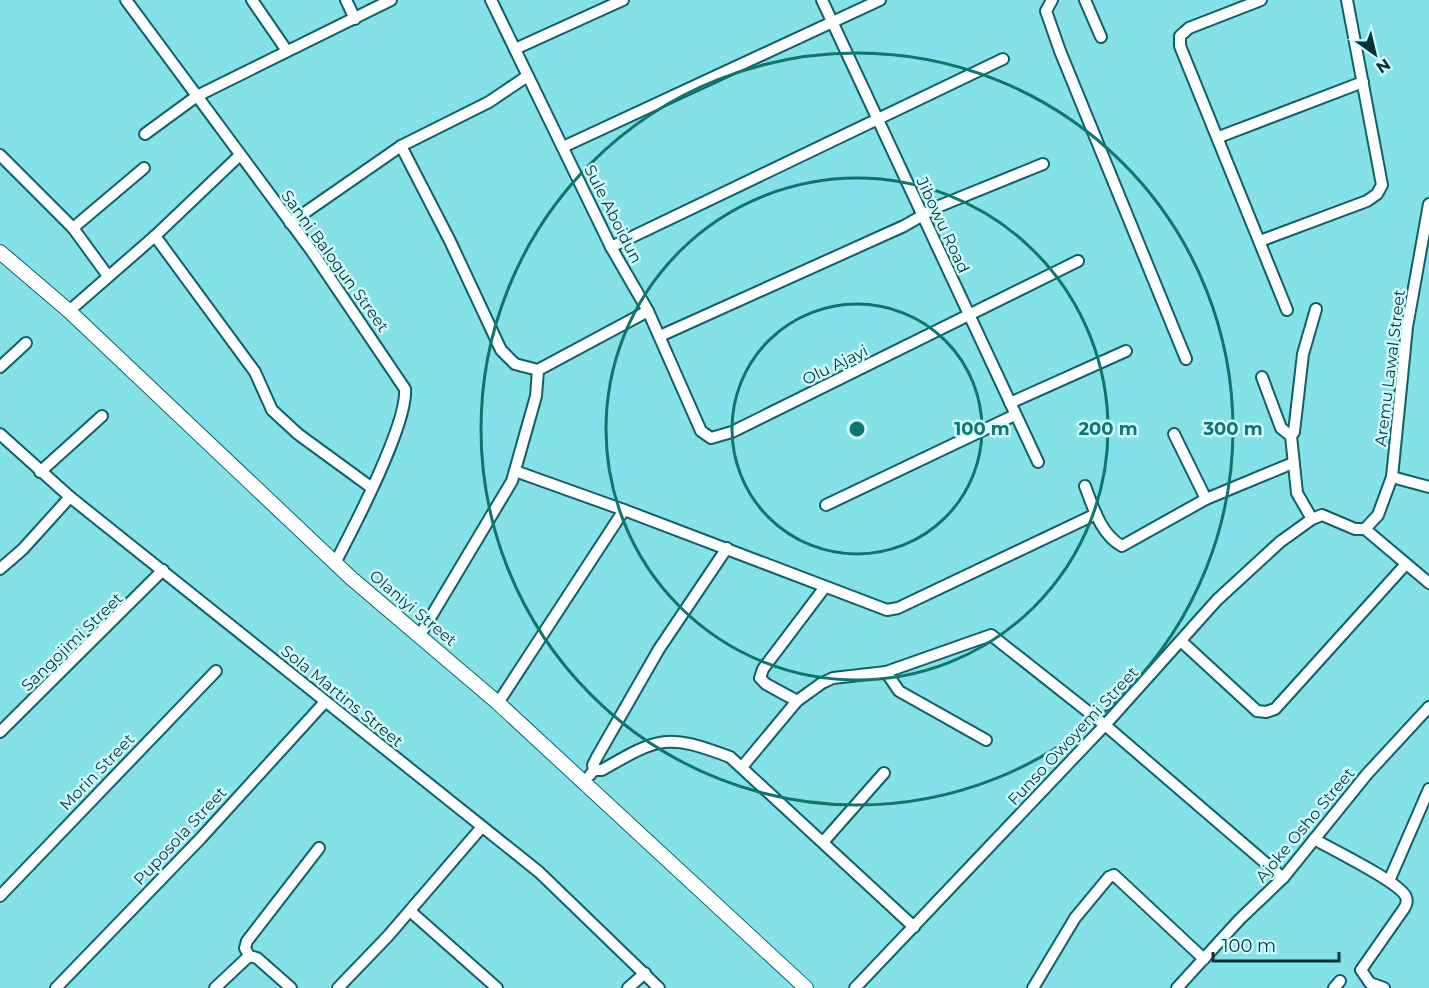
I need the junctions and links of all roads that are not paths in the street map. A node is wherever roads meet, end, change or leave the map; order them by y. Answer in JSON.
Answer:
{"nodes":[{"id":1,"x":126,"y":0,"type":"edge"},
{"id":2,"x":252,"y":0,"type":"edge"},
{"id":3,"x":346,"y":0,"type":"edge"},
{"id":4,"x":391,"y":0,"type":"edge"},
{"id":5,"x":491,"y":0,"type":"edge"},
{"id":6,"x":623,"y":0,"type":"edge"},
{"id":7,"x":822,"y":0,"type":"edge"},
{"id":8,"x":880,"y":0,"type":"edge"},
{"id":9,"x":1052,"y":0,"type":"edge"},
{"id":10,"x":1085,"y":0,"type":"edge"},
{"id":11,"x":1261,"y":0,"type":"edge"},
{"id":12,"x":1347,"y":0,"type":"edge"},
{"id":13,"x":355,"y":19,"type":"junction"},
{"id":14,"x":833,"y":22,"type":"junction"},
{"id":15,"x":1101,"y":37,"type":"dead end"},
{"id":16,"x":515,"y":49,"type":"junction"},
{"id":17,"x":287,"y":51,"type":"junction"},
{"id":18,"x":1002,"y":59,"type":"dead end"},
{"id":19,"x":526,"y":76,"type":"junction"},
{"id":20,"x":1363,"y":82,"type":"junction"},
{"id":21,"x":197,"y":96,"type":"junction"},
{"id":22,"x":877,"y":117,"type":"junction"},
{"id":23,"x":145,"y":134,"type":"dead end"},
{"id":24,"x":1219,"y":137,"type":"junction"},
{"id":25,"x":401,"y":146,"type":"junction"},
{"id":26,"x":563,"y":147,"type":"junction"},
{"id":27,"x":0,"y":155,"type":"edge"},
{"id":28,"x":240,"y":155,"type":"junction"},
{"id":29,"x":1042,"y":164,"type":"dead end"},
{"id":30,"x":144,"y":168,"type":"dead end"},
{"id":31,"x":1429,"y":204,"type":"edge"},
{"id":32,"x":922,"y":216,"type":"junction"},
{"id":33,"x":290,"y":223,"type":"junction"},
{"id":34,"x":72,"y":228,"type":"junction"},
{"id":35,"x":155,"y":236,"type":"junction"},
{"id":36,"x":1260,"y":241,"type":"junction"},
{"id":37,"x":611,"y":247,"type":"junction"},
{"id":38,"x":0,"y":252,"type":"edge"},
{"id":39,"x":1078,"y":261,"type":"dead end"},
{"id":40,"x":108,"y":276,"type":"junction"},
{"id":41,"x":1316,"y":309,"type":"dead end"},
{"id":42,"x":1287,"y":310,"type":"dead end"},
{"id":43,"x":69,"y":311,"type":"junction"},
{"id":44,"x":648,"y":311,"type":"junction"},
{"id":45,"x":970,"y":315,"type":"junction"},
{"id":46,"x":660,"y":336,"type":"junction"},
{"id":47,"x":26,"y":343,"type":"dead end"},
{"id":48,"x":1126,"y":351,"type":"dead end"},
{"id":49,"x":1186,"y":359,"type":"dead end"},
{"id":50,"x":0,"y":367,"type":"edge"},
{"id":51,"x":538,"y":370,"type":"junction"},
{"id":52,"x":1262,"y":377,"type":"dead end"},
{"id":53,"x":1010,"y":404,"type":"junction"},
{"id":54,"x":1015,"y":415,"type":"junction"},
{"id":55,"x":102,"y":416,"type":"dead end"},
{"id":56,"x":1174,"y":434,"type":"dead end"},
{"id":57,"x":1291,"y":436,"type":"junction"},
{"id":58,"x":1,"y":437,"type":"edge"},
{"id":59,"x":711,"y":438,"type":"joint"},
{"id":60,"x":1038,"y":462,"type":"dead end"},
{"id":61,"x":1293,"y":463,"type":"junction"},
{"id":62,"x":515,"y":471,"type":"junction"},
{"id":63,"x":40,"y":472,"type":"junction"},
{"id":64,"x":1392,"y":477,"type":"junction"},
{"id":65,"x":1085,"y":486,"type":"dead end"},
{"id":66,"x":1429,"y":487,"type":"edge"},
{"id":67,"x":372,"y":488,"type":"junction"},
{"id":68,"x":70,"y":497,"type":"junction"},
{"id":69,"x":1206,"y":499,"type":"junction"},
{"id":70,"x":826,"y":506,"type":"dead end"},
{"id":71,"x":624,"y":510,"type":"junction"},
{"id":72,"x":1096,"y":514,"type":"junction"},
{"id":73,"x":1317,"y":517,"type":"junction"},
{"id":74,"x":1365,"y":529,"type":"junction"},
{"id":75,"x":727,"y":548,"type":"junction"},
{"id":76,"x":335,"y":563,"type":"junction"},
{"id":77,"x":1406,"y":564,"type":"junction"},
{"id":78,"x":0,"y":568,"type":"edge"},
{"id":79,"x":163,"y":570,"type":"junction"},
{"id":80,"x":1429,"y":583,"type":"edge"},
{"id":81,"x":825,"y":587,"type":"junction"},
{"id":82,"x":420,"y":635,"type":"junction"},
{"id":83,"x":1180,"y":641,"type":"junction"},
{"id":84,"x":216,"y":671,"type":"dead end"},
{"id":85,"x":886,"y":672,"type":"junction"},
{"id":86,"x":797,"y":701,"type":"junction"},
{"id":87,"x":498,"y":702,"type":"junction"},
{"id":88,"x":324,"y":703,"type":"junction"},
{"id":89,"x":1429,"y":707,"type":"edge"},
{"id":90,"x":1105,"y":725,"type":"junction"},
{"id":91,"x":0,"y":732,"type":"edge"},
{"id":92,"x":986,"y":740,"type":"dead end"},
{"id":93,"x":742,"y":767,"type":"junction"},
{"id":94,"x":594,"y":770,"type":"junction"},
{"id":95,"x":884,"y":773,"type":"dead end"},
{"id":96,"x":582,"y":783,"type":"junction"},
{"id":97,"x":1429,"y":789,"type":"edge"},
{"id":98,"x":481,"y":828,"type":"junction"},
{"id":99,"x":1314,"y":839,"type":"junction"},
{"id":100,"x":824,"y":841,"type":"junction"},
{"id":101,"x":319,"y":848,"type":"dead end"},
{"id":102,"x":1283,"y":878,"type":"junction"},
{"id":103,"x":1389,"y":881,"type":"junction"},
{"id":104,"x":0,"y":896,"type":"edge"},
{"id":105,"x":410,"y":911,"type":"junction"},
{"id":106,"x":914,"y":927,"type":"junction"},
{"id":107,"x":249,"y":956,"type":"junction"},
{"id":108,"x":1204,"y":959,"type":"junction"},
{"id":109,"x":645,"y":973,"type":"junction"},
{"id":110,"x":56,"y":988,"type":"edge"},
{"id":111,"x":215,"y":988,"type":"edge"},
{"id":112,"x":291,"y":988,"type":"edge"},
{"id":113,"x":338,"y":988,"type":"edge"},
{"id":114,"x":497,"y":988,"type":"edge"},
{"id":115,"x":628,"y":988,"type":"edge"},
{"id":116,"x":659,"y":988,"type":"edge"},
{"id":117,"x":806,"y":988,"type":"edge"},
{"id":118,"x":855,"y":988,"type":"edge"},
{"id":119,"x":1033,"y":988,"type":"edge"},
{"id":120,"x":1177,"y":988,"type":"edge"},
{"id":121,"x":1382,"y":988,"type":"edge"}],
"edges":[{"from":1,"to":21,"type":"street","name":"Sanni Balogun Street"},
{"from":2,"to":17,"type":"street"},
{"from":3,"to":13,"type":"street"},
{"from":4,"to":13,"type":"street"},
{"from":5,"to":16,"type":"street","name":"Sule Aboidun"},
{"from":6,"to":16,"type":"street"},
{"from":7,"to":14,"type":"street","name":"Jibowu Road"},
{"from":8,"to":14,"type":"street"},
{"from":9,"to":49,"type":"street"},
{"from":10,"to":15,"type":"street"},
{"from":11,"to":24,"type":"street"},
{"from":12,"to":20,"type":"street"},
{"from":13,"to":17,"type":"street"},
{"from":14,"to":22,"type":"street","name":"Jibowu Road"},
{"from":14,"to":26,"type":"street"},
{"from":16,"to":19,"type":"street","name":"Sule Aboidun"},
{"from":17,"to":21,"type":"street"},
{"from":18,"to":22,"type":"street"},
{"from":19,"to":25,"type":"street"},
{"from":19,"to":26,"type":"street","name":"Sule Aboidun"},
{"from":20,"to":24,"type":"street"},
{"from":20,"to":36,"type":"street"},
{"from":21,"to":23,"type":"street"},
{"from":21,"to":28,"type":"street","name":"Sanni Balogun Street"},
{"from":22,"to":32,"type":"street","name":"Jibowu Road"},
{"from":22,"to":37,"type":"street"},
{"from":24,"to":36,"type":"street"},
{"from":25,"to":33,"type":"street"},
{"from":25,"to":51,"type":"street"},
{"from":26,"to":37,"type":"street","name":"Sule Aboidun"},
{"from":27,"to":34,"type":"street"},
{"from":28,"to":33,"type":"street","name":"Sanni Balogun Street"},
{"from":28,"to":35,"type":"street"},
{"from":29,"to":32,"type":"street"},
{"from":30,"to":34,"type":"street"},
{"from":31,"to":64,"type":"street","name":"Aremu Lawal Street"},
{"from":32,"to":45,"type":"street","name":"Jibowu Road"},
{"from":32,"to":46,"type":"street"},
{"from":33,"to":67,"type":"street","name":"Sanni Balogun Street"},
{"from":34,"to":40,"type":"street"},
{"from":35,"to":40,"type":"street"},
{"from":35,"to":67,"type":"street"},
{"from":36,"to":42,"type":"street"},
{"from":37,"to":44,"type":"street","name":"Sule Aboidun"},
{"from":38,"to":43,"type":"street","name":"Olaniyi Street"},
{"from":39,"to":45,"type":"street","name":"Olu Ajayi"},
{"from":40,"to":43,"type":"street"},
{"from":41,"to":57,"type":"street"},
{"from":43,"to":76,"type":"street","name":"Olaniyi Street"},
{"from":44,"to":46,"type":"street","name":"Sule Aboidun"},
{"from":44,"to":51,"type":"street"},
{"from":45,"to":53,"type":"street","name":"Jibowu Road"},
{"from":45,"to":59,"type":"street","name":"Olu Ajayi"},
{"from":46,"to":59,"type":"street","name":"Sule Aboidun"},
{"from":47,"to":50,"type":"street"},
{"from":48,"to":53,"type":"street"},
{"from":51,"to":62,"type":"street"},
{"from":52,"to":57,"type":"street"},
{"from":53,"to":54,"type":"street","name":"Jibowu Road"},
{"from":54,"to":60,"type":"street","name":"Jibowu Road"},
{"from":54,"to":70,"type":"street"},
{"from":55,"to":63,"type":"street"},
{"from":56,"to":69,"type":"street"},
{"from":57,"to":61,"type":"street"},
{"from":58,"to":63,"type":"street","name":"Sola Martins Street"},
{"from":61,"to":69,"type":"street"},
{"from":61,"to":73,"type":"street"},
{"from":62,"to":71,"type":"street"},
{"from":62,"to":82,"type":"street"},
{"from":63,"to":68,"type":"street","name":"Sola Martins Street"},
{"from":64,"to":66,"type":"street"},
{"from":64,"to":74,"type":"street","name":"Aremu Lawal Street"},
{"from":65,"to":72,"type":"street"},
{"from":67,"to":76,"type":"street","name":"Sanni Balogun Street"},
{"from":68,"to":78,"type":"street"},
{"from":68,"to":79,"type":"street","name":"Sola Martins Street"},
{"from":69,"to":72,"type":"street"},
{"from":71,"to":75,"type":"street"},
{"from":71,"to":87,"type":"street"},
{"from":72,"to":81,"type":"street"},
{"from":73,"to":74,"type":"street"},
{"from":73,"to":83,"type":"street","name":"Funso Owoyemi Street"},
{"from":74,"to":77,"type":"street"},
{"from":75,"to":81,"type":"street"},
{"from":75,"to":94,"type":"street"},
{"from":76,"to":82,"type":"street","name":"Olaniyi Street"},
{"from":77,"to":80,"type":"street"},
{"from":77,"to":83,"type":"street"},
{"from":79,"to":88,"type":"street","name":"Sola Martins Street"},
{"from":79,"to":91,"type":"street","name":"Sangojimi Street"},
{"from":81,"to":86,"type":"street"},
{"from":82,"to":87,"type":"street","name":"Olaniyi Street"},
{"from":83,"to":90,"type":"street","name":"Funso Owoyemi Street"},
{"from":84,"to":104,"type":"street","name":"Morin Street"},
{"from":85,"to":86,"type":"street"},
{"from":85,"to":90,"type":"street"},
{"from":85,"to":92,"type":"street"},
{"from":86,"to":93,"type":"street"},
{"from":87,"to":96,"type":"street","name":"Olaniyi Street"},
{"from":88,"to":98,"type":"street","name":"Sola Martins Street"},
{"from":88,"to":110,"type":"street","name":"Puposola Street"},
{"from":89,"to":99,"type":"street","name":"Ajoke Osho Street"},
{"from":90,"to":102,"type":"street"},
{"from":90,"to":106,"type":"street","name":"Funso Owoyemi Street"},
{"from":93,"to":94,"type":"street"},
{"from":93,"to":100,"type":"street"},
{"from":94,"to":96,"type":"street"},
{"from":95,"to":100,"type":"street"},
{"from":96,"to":117,"type":"street","name":"Olaniyi Street"},
{"from":97,"to":103,"type":"street"},
{"from":98,"to":105,"type":"street"},
{"from":98,"to":109,"type":"street","name":"Sola Martins Street"},
{"from":99,"to":102,"type":"street","name":"Ajoke Osho Street"},
{"from":99,"to":103,"type":"street"},
{"from":100,"to":106,"type":"street"},
{"from":101,"to":107,"type":"street"},
{"from":102,"to":108,"type":"street","name":"Ajoke Osho Street"},
{"from":103,"to":121,"type":"street"},
{"from":105,"to":113,"type":"street"},
{"from":105,"to":114,"type":"street"},
{"from":106,"to":118,"type":"street","name":"Funso Owoyemi Street"},
{"from":107,"to":111,"type":"street"},
{"from":107,"to":112,"type":"street"},
{"from":108,"to":119,"type":"street"},
{"from":108,"to":120,"type":"street","name":"Ajoke Osho Street"},
{"from":109,"to":115,"type":"street"},
{"from":109,"to":116,"type":"street","name":"Sola Martins Street"}]}
